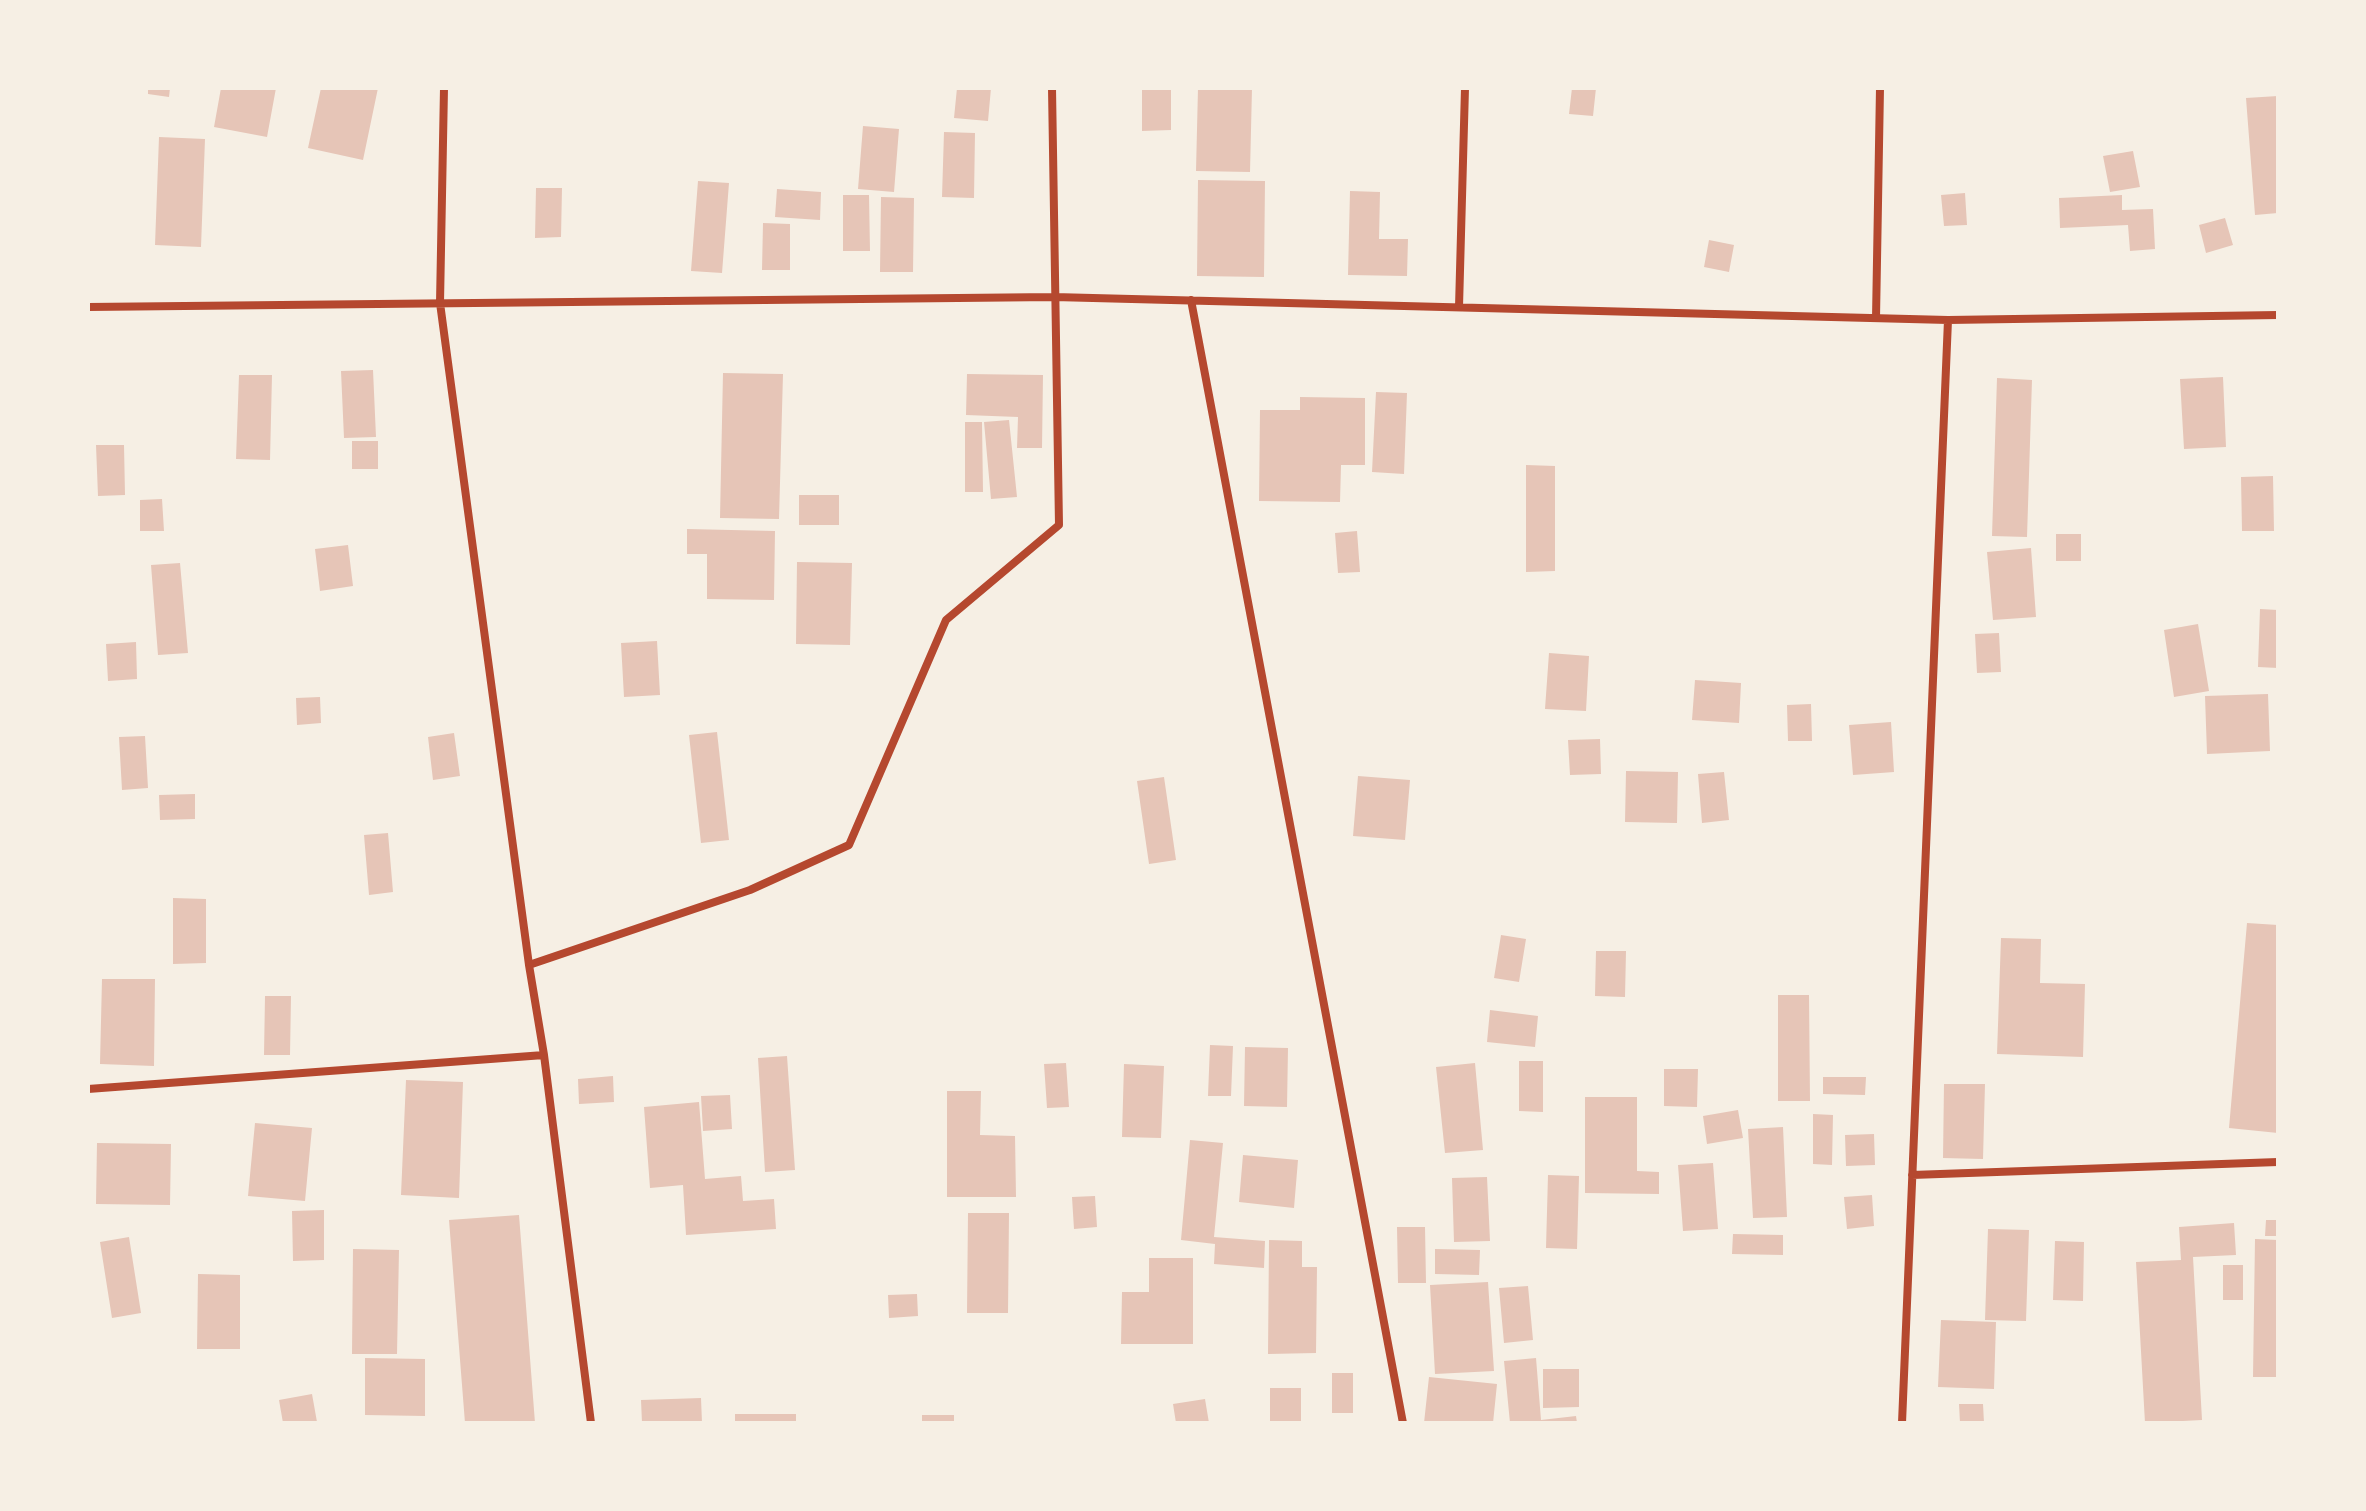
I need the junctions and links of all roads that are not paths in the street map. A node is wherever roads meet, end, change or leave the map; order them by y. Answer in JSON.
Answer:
{"nodes":[{"id":1,"x":444,"y":88,"type":"edge"},
{"id":2,"x":1052,"y":88,"type":"edge"},
{"id":3,"x":1465,"y":88,"type":"edge"},
{"id":4,"x":1880,"y":88,"type":"edge"},
{"id":5,"x":1054,"y":297,"type":"junction"},
{"id":6,"x":1191,"y":300,"type":"junction"},
{"id":7,"x":440,"y":303,"type":"junction"},
{"id":8,"x":88,"y":307,"type":"edge"},
{"id":9,"x":1459,"y":307,"type":"junction"},
{"id":10,"x":2278,"y":315,"type":"edge"},
{"id":11,"x":1876,"y":318,"type":"junction"},
{"id":12,"x":1948,"y":320,"type":"junction"},
{"id":13,"x":529,"y":965,"type":"junction"},
{"id":14,"x":544,"y":1055,"type":"junction"},
{"id":15,"x":88,"y":1089,"type":"edge"},
{"id":16,"x":2278,"y":1162,"type":"edge"},
{"id":17,"x":1912,"y":1175,"type":"junction"},
{"id":18,"x":591,"y":1423,"type":"edge"},
{"id":19,"x":1403,"y":1423,"type":"edge"},
{"id":20,"x":1902,"y":1423,"type":"edge"}],
"edges":[{"from":1,"to":7,"type":"street"},
{"from":2,"to":5,"type":"street"},
{"from":3,"to":9,"type":"street"},
{"from":4,"to":11,"type":"street"},
{"from":5,"to":6,"type":"street"},
{"from":5,"to":7,"type":"street"},
{"from":5,"to":13,"type":"street"},
{"from":6,"to":9,"type":"street"},
{"from":6,"to":19,"type":"street"},
{"from":7,"to":8,"type":"street"},
{"from":7,"to":13,"type":"street"},
{"from":9,"to":11,"type":"street"},
{"from":10,"to":12,"type":"street"},
{"from":11,"to":12,"type":"street"},
{"from":12,"to":17,"type":"street"},
{"from":13,"to":14,"type":"street"},
{"from":14,"to":15,"type":"street"},
{"from":14,"to":18,"type":"street"},
{"from":16,"to":17,"type":"street"},
{"from":17,"to":20,"type":"street"}]}
